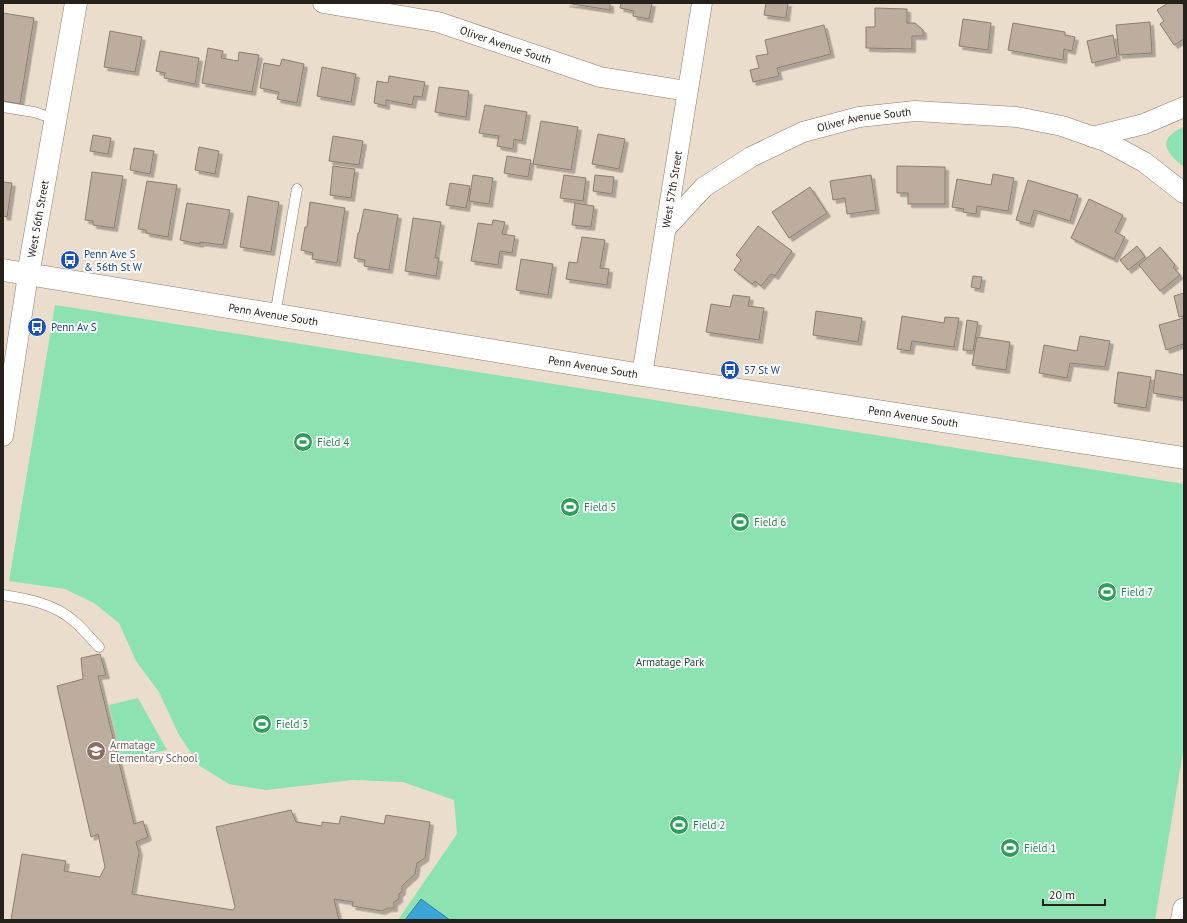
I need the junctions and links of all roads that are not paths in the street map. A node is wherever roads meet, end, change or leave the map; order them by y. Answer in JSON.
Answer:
{"nodes":[{"id":1,"x":76,"y":3,"type":"edge"},
{"id":2,"x":323,"y":3,"type":"edge"},
{"id":3,"x":702,"y":3,"type":"edge"},
{"id":4,"x":687,"y":91,"type":"junction"},
{"id":5,"x":3,"y":107,"type":"edge"},
{"id":6,"x":1184,"y":107,"type":"edge"},
{"id":7,"x":55,"y":119,"type":"junction"},
{"id":8,"x":1092,"y":137,"type":"junction"},
{"id":9,"x":297,"y":190,"type":"dead end"},
{"id":10,"x":1184,"y":193,"type":"edge"},
{"id":11,"x":666,"y":228,"type":"junction"},
{"id":12,"x":3,"y":270,"type":"edge"},
{"id":13,"x":28,"y":275,"type":"junction"},
{"id":14,"x":275,"y":315,"type":"junction"},
{"id":15,"x":642,"y":375,"type":"junction"},
{"id":16,"x":3,"y":432,"type":"edge"},
{"id":17,"x":1184,"y":458,"type":"edge"},
{"id":18,"x":3,"y":595,"type":"edge"},
{"id":19,"x":99,"y":647,"type":"dead end"},
{"id":20,"x":1184,"y":910,"type":"edge"},
{"id":21,"x":1182,"y":920,"type":"edge"}],
"edges":[{"from":1,"to":7,"type":"main road","name":"West 56th Street"},
{"from":2,"to":4,"type":"street","name":"Oliver Avenue South"},
{"from":3,"to":4,"type":"street","name":"West 57th Street"},
{"from":4,"to":11,"type":"street","name":"West 57th Street"},
{"from":5,"to":7,"type":"lane"},
{"from":6,"to":8,"type":"street"},
{"from":7,"to":13,"type":"main road","name":"West 56th Street"},
{"from":8,"to":10,"type":"street","name":"Oliver Avenue South"},
{"from":8,"to":11,"type":"street","name":"Oliver Avenue South"},
{"from":9,"to":14,"type":"lane"},
{"from":11,"to":15,"type":"street","name":"West 57th Street"},
{"from":12,"to":13,"type":"main road","name":"Penn Avenue South"},
{"from":13,"to":14,"type":"main road","name":"Penn Avenue South"},
{"from":13,"to":16,"type":"street","name":"West 56th Street"},
{"from":14,"to":15,"type":"main road","name":"Penn Avenue South"},
{"from":15,"to":17,"type":"main road","name":"Penn Avenue South"},
{"from":18,"to":19,"type":"lane"},
{"from":20,"to":21,"type":"main road"}]}
